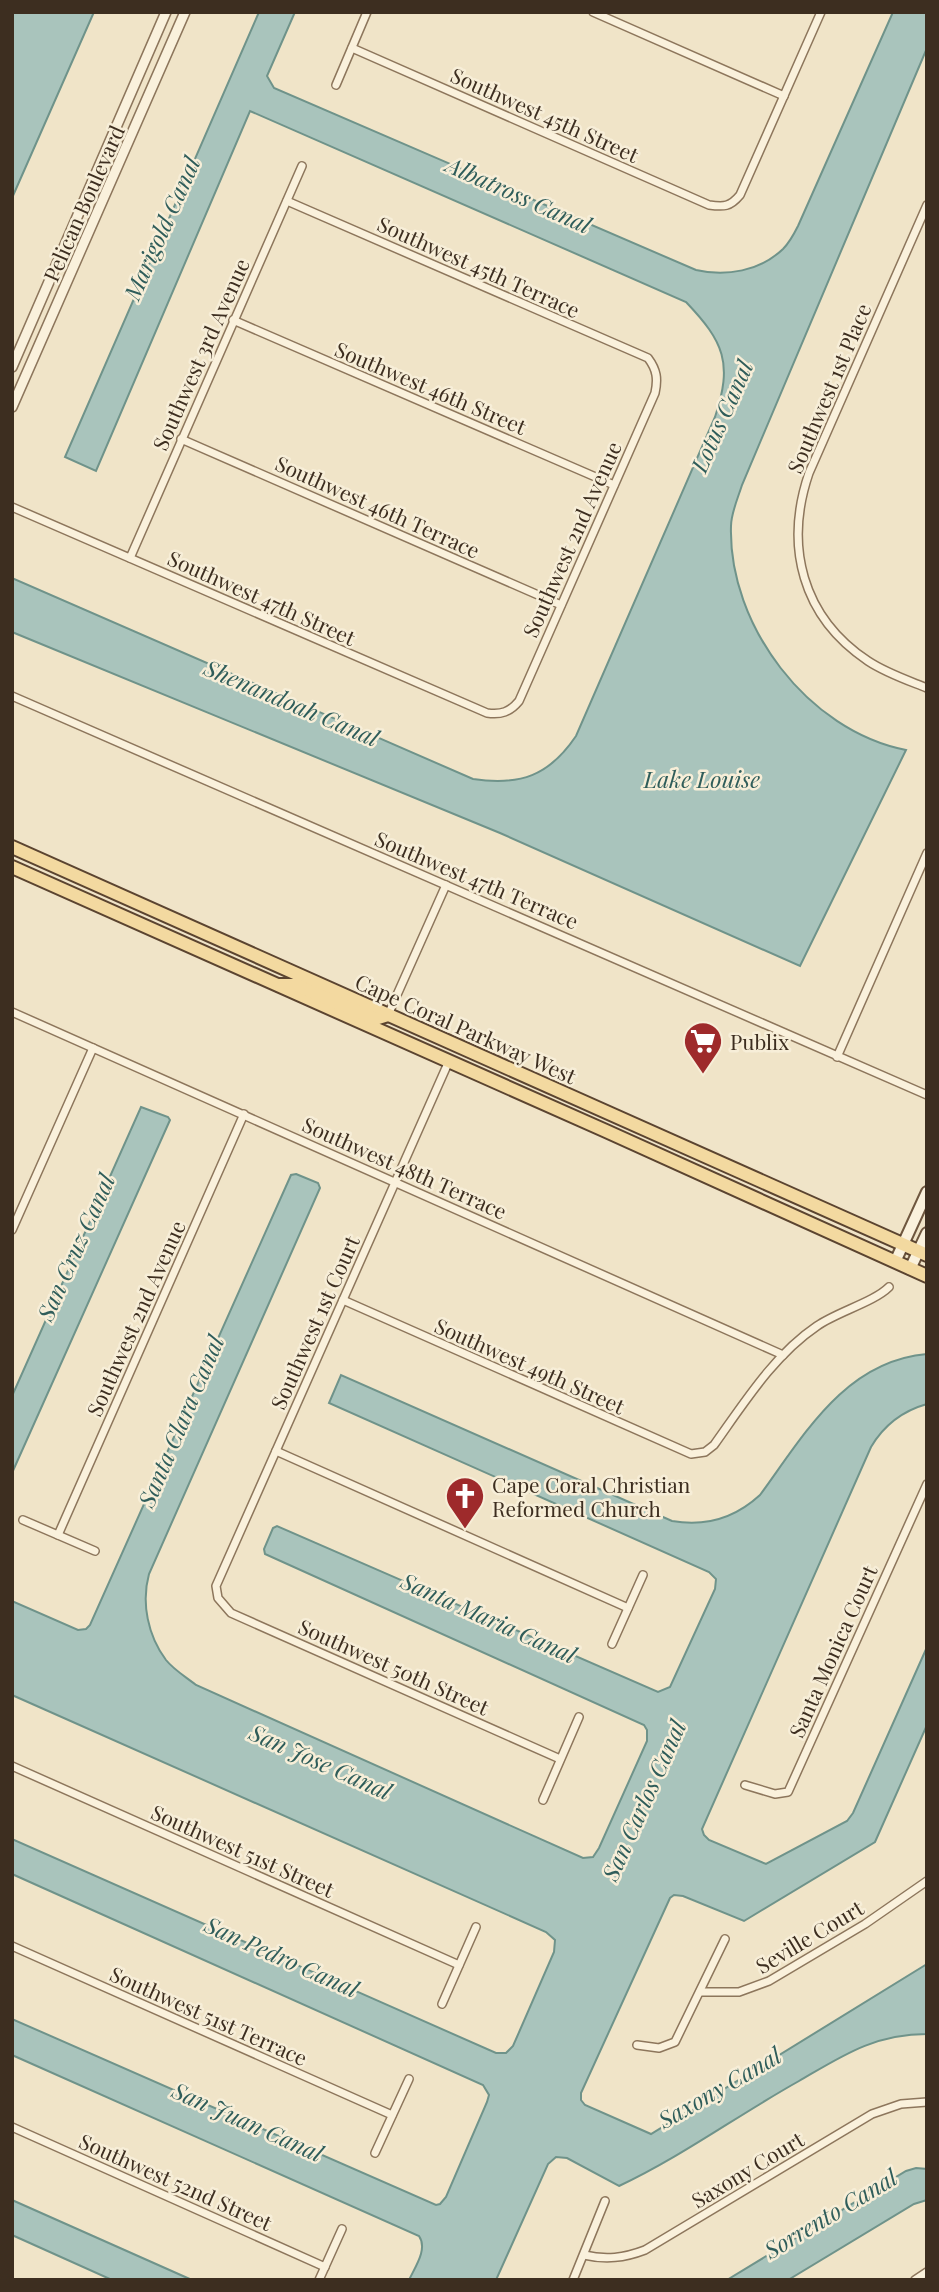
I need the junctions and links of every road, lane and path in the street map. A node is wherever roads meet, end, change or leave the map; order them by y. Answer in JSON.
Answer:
{"nodes":[{"id":1,"x":166,"y":12,"type":"edge"},
{"id":2,"x":185,"y":12,"type":"edge"},
{"id":3,"x":367,"y":12,"type":"edge"},
{"id":4,"x":593,"y":12,"type":"edge"},
{"id":5,"x":821,"y":12,"type":"edge"},
{"id":6,"x":352,"y":48,"type":"junction"},
{"id":7,"x":336,"y":85,"type":"dead end"},
{"id":8,"x":785,"y":96,"type":"junction"},
{"id":9,"x":302,"y":166,"type":"dead end"},
{"id":10,"x":287,"y":201,"type":"junction"},
{"id":11,"x":927,"y":205,"type":"edge"},
{"id":12,"x":233,"y":320,"type":"junction"},
{"id":13,"x":12,"y":366,"type":"edge"},
{"id":14,"x":655,"y":367,"type":"joint"},
{"id":15,"x":27,"y":373,"type":"junction"},
{"id":16,"x":12,"y":407,"type":"edge"},
{"id":17,"x":181,"y":439,"type":"junction"},
{"id":18,"x":614,"y":485,"type":"junction"},
{"id":19,"x":12,"y":507,"type":"edge"},
{"id":20,"x":131,"y":558,"type":"junction"},
{"id":21,"x":561,"y":605,"type":"junction"},
{"id":22,"x":927,"y":688,"type":"edge"},
{"id":23,"x":12,"y":696,"type":"edge"},
{"id":24,"x":499,"y":714,"type":"joint"},
{"id":25,"x":12,"y":847,"type":"edge"},
{"id":26,"x":927,"y":853,"type":"edge"},
{"id":27,"x":12,"y":867,"type":"edge"},
{"id":28,"x":446,"y":885,"type":"junction"},
{"id":29,"x":275,"y":985,"type":"junction"},
{"id":30,"x":12,"y":1012,"type":"edge"},
{"id":31,"x":388,"y":1015,"type":"junction"},
{"id":32,"x":93,"y":1048,"type":"junction"},
{"id":33,"x":837,"y":1057,"type":"junction"},
{"id":34,"x":449,"y":1061,"type":"junction"},
{"id":35,"x":560,"y":1092,"type":"junction"},
{"id":36,"x":927,"y":1095,"type":"edge"},
{"id":37,"x":244,"y":1114,"type":"junction"},
{"id":38,"x":606,"y":1131,"type":"junction"},
{"id":39,"x":721,"y":1163,"type":"junction"},
{"id":40,"x":394,"y":1182,"type":"junction"},
{"id":41,"x":927,"y":1192,"type":"edge"},
{"id":42,"x":12,"y":1230,"type":"edge"},
{"id":43,"x":927,"y":1233,"type":"edge"},
{"id":44,"x":903,"y":1244,"type":"junction"},
{"id":45,"x":922,"y":1253,"type":"edge"},
{"id":46,"x":895,"y":1262,"type":"junction"},
{"id":47,"x":910,"y":1269,"type":"junction"},
{"id":48,"x":927,"y":1276,"type":"edge"},
{"id":49,"x":889,"y":1287,"type":"dead end"},
{"id":50,"x":343,"y":1300,"type":"junction"},
{"id":51,"x":783,"y":1355,"type":"junction"},
{"id":52,"x":276,"y":1451,"type":"junction"},
{"id":53,"x":927,"y":1484,"type":"edge"},
{"id":54,"x":23,"y":1520,"type":"dead end"},
{"id":55,"x":58,"y":1535,"type":"junction"},
{"id":56,"x":95,"y":1551,"type":"dead end"},
{"id":57,"x":643,"y":1574,"type":"dead end"},
{"id":58,"x":218,"y":1598,"type":"joint"},
{"id":59,"x":628,"y":1608,"type":"junction"},
{"id":60,"x":612,"y":1644,"type":"dead end"},
{"id":61,"x":579,"y":1717,"type":"dead end"},
{"id":62,"x":560,"y":1759,"type":"junction"},
{"id":63,"x":12,"y":1766,"type":"edge"},
{"id":64,"x":745,"y":1785,"type":"dead end"},
{"id":65,"x":543,"y":1800,"type":"dead end"},
{"id":66,"x":927,"y":1881,"type":"edge"},
{"id":67,"x":476,"y":1927,"type":"dead end"},
{"id":68,"x":724,"y":1939,"type":"dead end"},
{"id":69,"x":12,"y":1946,"type":"edge"},
{"id":70,"x":459,"y":1965,"type":"junction"},
{"id":71,"x":700,"y":1993,"type":"junction"},
{"id":72,"x":442,"y":2004,"type":"dead end"},
{"id":73,"x":637,"y":2045,"type":"dead end"},
{"id":74,"x":409,"y":2079,"type":"dead end"},
{"id":75,"x":927,"y":2102,"type":"edge"},
{"id":76,"x":392,"y":2115,"type":"junction"},
{"id":77,"x":12,"y":2127,"type":"edge"},
{"id":78,"x":375,"y":2153,"type":"dead end"},
{"id":79,"x":605,"y":2201,"type":"dead end"},
{"id":80,"x":342,"y":2229,"type":"dead end"},
{"id":81,"x":584,"y":2255,"type":"junction"},
{"id":82,"x":325,"y":2267,"type":"junction"},
{"id":83,"x":927,"y":2272,"type":"edge"},
{"id":84,"x":319,"y":2280,"type":"edge"},
{"id":85,"x":573,"y":2280,"type":"edge"},
{"id":86,"x":915,"y":2280,"type":"edge"}],
"edges":[{"from":1,"to":13,"type":"street","name":"Pelican Boulevard"},
{"from":2,"to":15,"type":"street","name":"Pelican Boulevard"},
{"from":3,"to":6,"type":"street"},
{"from":4,"to":8,"type":"street"},
{"from":5,"to":8,"type":"street"},
{"from":6,"to":7,"type":"street"},
{"from":6,"to":8,"type":"street","name":"Southwest 45th Street"},
{"from":9,"to":10,"type":"street","name":"Southwest 3rd Avenue"},
{"from":10,"to":12,"type":"street","name":"Southwest 3rd Avenue"},
{"from":10,"to":14,"type":"street","name":"Southwest 45th Terrace"},
{"from":11,"to":22,"type":"street","name":"Southwest 1st Place"},
{"from":12,"to":17,"type":"street","name":"Southwest 3rd Avenue"},
{"from":12,"to":18,"type":"street","name":"Southwest 46th Street"},
{"from":13,"to":15,"type":"street"},
{"from":14,"to":18,"type":"street","name":"Southwest 2nd Avenue"},
{"from":15,"to":16,"type":"street","name":"Pelican Boulevard"},
{"from":17,"to":20,"type":"street","name":"Southwest 3rd Avenue"},
{"from":17,"to":21,"type":"street","name":"Southwest 46th Terrace"},
{"from":18,"to":21,"type":"street","name":"Southwest 2nd Avenue"},
{"from":19,"to":20,"type":"street","name":"Southwest 47th Street"},
{"from":20,"to":24,"type":"street","name":"Southwest 47th Street"},
{"from":21,"to":24,"type":"street","name":"Southwest 2nd Avenue"},
{"from":23,"to":28,"type":"street","name":"Southwest 47th Terrace"},
{"from":25,"to":31,"type":"main road","name":"Cape Coral Parkway West"},
{"from":26,"to":33,"type":"street"},
{"from":27,"to":29,"type":"main road","name":"Cape Coral Parkway West"},
{"from":28,"to":31,"type":"street"},
{"from":28,"to":33,"type":"street","name":"Southwest 47th Terrace"},
{"from":29,"to":31,"type":"main road"},
{"from":29,"to":34,"type":"main road","name":"Cape Coral Parkway West"},
{"from":30,"to":32,"type":"street","name":"Southwest 48th Terrace"},
{"from":31,"to":35,"type":"main road","name":"Cape Coral Parkway West"},
{"from":32,"to":37,"type":"street","name":"Southwest 48th Terrace"},
{"from":32,"to":42,"type":"street"},
{"from":33,"to":36,"type":"street","name":"Southwest 47th Terrace"},
{"from":34,"to":35,"type":"main road"},
{"from":34,"to":38,"type":"main road","name":"Cape Coral Parkway West"},
{"from":34,"to":40,"type":"street","name":"Southwest 1st Court"},
{"from":35,"to":39,"type":"main road","name":"Cape Coral Parkway West"},
{"from":37,"to":40,"type":"street","name":"Southwest 48th Terrace"},
{"from":37,"to":55,"type":"street","name":"Southwest 2nd Avenue"},
{"from":38,"to":39,"type":"main road"},
{"from":38,"to":46,"type":"main road","name":"Cape Coral Parkway West"},
{"from":39,"to":44,"type":"main road","name":"Cape Coral Parkway West"},
{"from":40,"to":50,"type":"street","name":"Southwest 1st Court"},
{"from":40,"to":51,"type":"street","name":"Southwest 48th Terrace"},
{"from":41,"to":44,"type":"main road"},
{"from":43,"to":45,"type":"main road"},
{"from":44,"to":45,"type":"main road","name":"Cape Coral Parkway West"},
{"from":44,"to":46,"type":"main road"},
{"from":45,"to":47,"type":"main road"},
{"from":46,"to":47,"type":"main road","name":"Cape Coral Parkway West"},
{"from":47,"to":48,"type":"main road","name":"Cape Coral Parkway West"},
{"from":49,"to":51,"type":"street"},
{"from":50,"to":51,"type":"street","name":"Southwest 49th Street"},
{"from":50,"to":52,"type":"street","name":"Southwest 1st Court"},
{"from":52,"to":58,"type":"street","name":"Southwest 1st Court"},
{"from":52,"to":59,"type":"street"},
{"from":53,"to":64,"type":"street","name":"Santa Monica Court"},
{"from":54,"to":55,"type":"street"},
{"from":55,"to":56,"type":"street"},
{"from":57,"to":59,"type":"street"},
{"from":58,"to":62,"type":"street","name":"Southwest 50th Street"},
{"from":59,"to":60,"type":"street"},
{"from":61,"to":62,"type":"street"},
{"from":62,"to":65,"type":"street"},
{"from":63,"to":70,"type":"street","name":"Southwest 51st Street"},
{"from":66,"to":71,"type":"street","name":"Seville Court"},
{"from":67,"to":70,"type":"street"},
{"from":68,"to":71,"type":"street","name":"Seville Court"},
{"from":69,"to":76,"type":"street","name":"Southwest 51st Terrace"},
{"from":70,"to":72,"type":"street"},
{"from":71,"to":73,"type":"street","name":"Seville Court"},
{"from":74,"to":76,"type":"street"},
{"from":75,"to":81,"type":"street","name":"Saxony Court"},
{"from":76,"to":78,"type":"street"},
{"from":77,"to":82,"type":"street","name":"Southwest 52nd Street"},
{"from":79,"to":81,"type":"street"},
{"from":80,"to":82,"type":"street"},
{"from":81,"to":85,"type":"street"},
{"from":82,"to":84,"type":"street"},
{"from":83,"to":86,"type":"street"}]}
